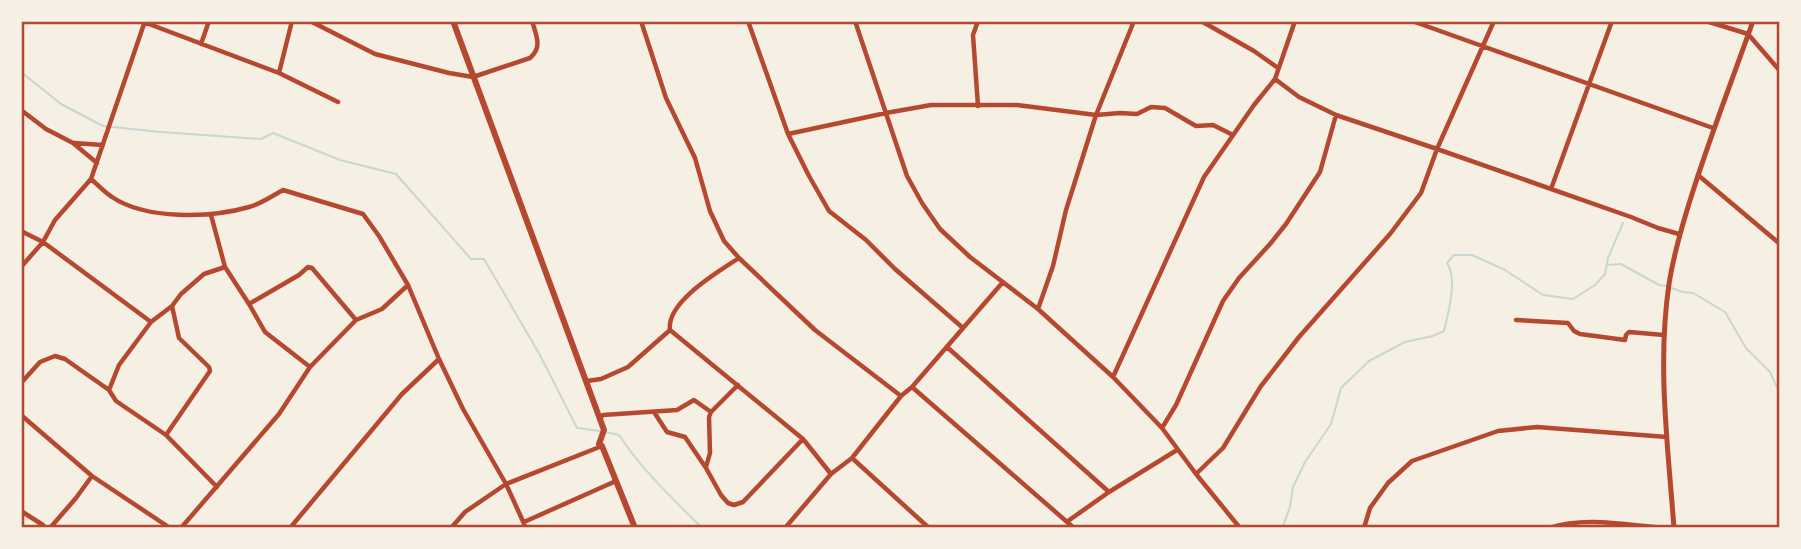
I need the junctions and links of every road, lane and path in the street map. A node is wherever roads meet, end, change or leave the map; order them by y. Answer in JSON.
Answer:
{"nodes":[{"id":1,"x":144,"y":21,"type":"edge"},
{"id":2,"x":209,"y":21,"type":"edge"},
{"id":3,"x":292,"y":21,"type":"edge"},
{"id":4,"x":310,"y":21,"type":"edge"},
{"id":5,"x":453,"y":21,"type":"edge"},
{"id":6,"x":532,"y":21,"type":"edge"},
{"id":7,"x":641,"y":21,"type":"edge"},
{"id":8,"x":748,"y":21,"type":"edge"},
{"id":9,"x":855,"y":21,"type":"edge"},
{"id":10,"x":978,"y":21,"type":"edge"},
{"id":11,"x":1134,"y":21,"type":"edge"},
{"id":12,"x":1200,"y":21,"type":"edge"},
{"id":13,"x":1295,"y":21,"type":"edge"},
{"id":14,"x":1412,"y":21,"type":"edge"},
{"id":15,"x":1494,"y":21,"type":"edge"},
{"id":16,"x":1612,"y":21,"type":"edge"},
{"id":17,"x":1706,"y":21,"type":"edge"},
{"id":18,"x":1753,"y":21,"type":"edge"},
{"id":19,"x":1748,"y":34,"type":"junction"},
{"id":20,"x":201,"y":44,"type":"junction"},
{"id":21,"x":1483,"y":47,"type":"junction"},
{"id":22,"x":1278,"y":68,"type":"junction"},
{"id":23,"x":1780,"y":71,"type":"edge"},
{"id":24,"x":279,"y":73,"type":"junction"},
{"id":25,"x":473,"y":77,"type":"junction"},
{"id":26,"x":1275,"y":79,"type":"junction"},
{"id":27,"x":1589,"y":85,"type":"junction"},
{"id":28,"x":338,"y":102,"type":"dead end"},
{"id":29,"x":978,"y":106,"type":"junction"},
{"id":30,"x":21,"y":110,"type":"edge"},
{"id":31,"x":886,"y":113,"type":"junction"},
{"id":32,"x":1096,"y":115,"type":"junction"},
{"id":33,"x":1336,"y":115,"type":"junction"},
{"id":34,"x":1713,"y":128,"type":"junction"},
{"id":35,"x":788,"y":134,"type":"junction"},
{"id":36,"x":1233,"y":135,"type":"junction"},
{"id":37,"x":104,"y":142,"type":"junction"},
{"id":38,"x":74,"y":143,"type":"junction"},
{"id":39,"x":1437,"y":149,"type":"junction"},
{"id":40,"x":97,"y":163,"type":"junction"},
{"id":41,"x":1698,"y":175,"type":"junction"},
{"id":42,"x":91,"y":179,"type":"junction"},
{"id":43,"x":1551,"y":189,"type":"junction"},
{"id":44,"x":211,"y":215,"type":"junction"},
{"id":45,"x":21,"y":231,"type":"edge"},
{"id":46,"x":1679,"y":234,"type":"junction"},
{"id":47,"x":43,"y":243,"type":"junction"},
{"id":48,"x":1780,"y":244,"type":"edge"},
{"id":49,"x":739,"y":258,"type":"junction"},
{"id":50,"x":21,"y":267,"type":"edge"},
{"id":51,"x":225,"y":267,"type":"junction"},
{"id":52,"x":1003,"y":282,"type":"junction"},
{"id":53,"x":408,"y":285,"type":"junction"},
{"id":54,"x":249,"y":304,"type":"junction"},
{"id":55,"x":172,"y":306,"type":"junction"},
{"id":56,"x":1038,"y":309,"type":"junction"},
{"id":57,"x":356,"y":320,"type":"junction"},
{"id":58,"x":1516,"y":320,"type":"dead end"},
{"id":59,"x":151,"y":322,"type":"junction"},
{"id":60,"x":964,"y":328,"type":"junction"},
{"id":61,"x":670,"y":330,"type":"junction"},
{"id":62,"x":1664,"y":334,"type":"junction"},
{"id":63,"x":947,"y":347,"type":"junction"},
{"id":64,"x":439,"y":359,"type":"junction"},
{"id":65,"x":310,"y":367,"type":"junction"},
{"id":66,"x":1112,"y":377,"type":"junction"},
{"id":67,"x":587,"y":381,"type":"junction"},
{"id":68,"x":21,"y":383,"type":"edge"},
{"id":69,"x":738,"y":384,"type":"junction"},
{"id":70,"x":912,"y":387,"type":"junction"},
{"id":71,"x":109,"y":390,"type":"junction"},
{"id":72,"x":901,"y":396,"type":"junction"},
{"id":73,"x":653,"y":412,"type":"junction"},
{"id":74,"x":711,"y":412,"type":"junction"},
{"id":75,"x":21,"y":415,"type":"edge"},
{"id":76,"x":600,"y":419,"type":"junction"},
{"id":77,"x":1162,"y":428,"type":"junction"},
{"id":78,"x":166,"y":435,"type":"junction"},
{"id":79,"x":1667,"y":437,"type":"junction"},
{"id":80,"x":803,"y":439,"type":"junction"},
{"id":81,"x":601,"y":445,"type":"junction"},
{"id":82,"x":1177,"y":450,"type":"junction"},
{"id":83,"x":852,"y":458,"type":"junction"},
{"id":84,"x":706,"y":468,"type":"junction"},
{"id":85,"x":831,"y":474,"type":"junction"},
{"id":86,"x":1196,"y":474,"type":"junction"},
{"id":87,"x":92,"y":476,"type":"junction"},
{"id":88,"x":616,"y":481,"type":"junction"},
{"id":89,"x":506,"y":484,"type":"junction"},
{"id":90,"x":217,"y":487,"type":"junction"},
{"id":91,"x":1109,"y":492,"type":"junction"},
{"id":92,"x":21,"y":511,"type":"edge"},
{"id":93,"x":1068,"y":521,"type":"junction"},
{"id":94,"x":525,"y":525,"type":"edge"},
{"id":95,"x":48,"y":528,"type":"edge"},
{"id":96,"x":170,"y":528,"type":"edge"},
{"id":97,"x":181,"y":528,"type":"edge"},
{"id":98,"x":290,"y":528,"type":"edge"},
{"id":99,"x":451,"y":528,"type":"edge"},
{"id":100,"x":635,"y":528,"type":"edge"},
{"id":101,"x":786,"y":528,"type":"edge"},
{"id":102,"x":929,"y":528,"type":"edge"},
{"id":103,"x":1074,"y":528,"type":"edge"},
{"id":104,"x":1240,"y":528,"type":"edge"},
{"id":105,"x":1364,"y":528,"type":"edge"},
{"id":106,"x":1549,"y":528,"type":"edge"},
{"id":107,"x":1664,"y":528,"type":"edge"},
{"id":108,"x":1674,"y":528,"type":"edge"}],
"edges":[{"from":1,"to":20,"type":"street"},
{"from":1,"to":37,"type":"street"},
{"from":2,"to":20,"type":"street"},
{"from":3,"to":24,"type":"street"},
{"from":4,"to":25,"type":"street"},
{"from":5,"to":25,"type":"main road"},
{"from":6,"to":25,"type":"street"},
{"from":7,"to":49,"type":"street"},
{"from":8,"to":35,"type":"street"},
{"from":9,"to":31,"type":"street"},
{"from":10,"to":29,"type":"street"},
{"from":11,"to":32,"type":"street"},
{"from":12,"to":22,"type":"street"},
{"from":13,"to":22,"type":"street"},
{"from":14,"to":21,"type":"street"},
{"from":15,"to":21,"type":"street"},
{"from":16,"to":27,"type":"street"},
{"from":17,"to":19,"type":"street"},
{"from":18,"to":19,"type":"street"},
{"from":19,"to":23,"type":"street"},
{"from":19,"to":34,"type":"street"},
{"from":20,"to":24,"type":"street"},
{"from":21,"to":27,"type":"street"},
{"from":21,"to":39,"type":"street"},
{"from":22,"to":26,"type":"street"},
{"from":24,"to":28,"type":"street"},
{"from":25,"to":67,"type":"main road"},
{"from":26,"to":33,"type":"street"},
{"from":26,"to":36,"type":"street"},
{"from":27,"to":34,"type":"street"},
{"from":27,"to":43,"type":"street"},
{"from":29,"to":31,"type":"street"},
{"from":29,"to":32,"type":"street"},
{"from":30,"to":38,"type":"street"},
{"from":31,"to":35,"type":"street"},
{"from":31,"to":52,"type":"street"},
{"from":32,"to":36,"type":"street"},
{"from":32,"to":56,"type":"street"},
{"from":33,"to":39,"type":"street"},
{"from":33,"to":77,"type":"street"},
{"from":34,"to":41,"type":"street"},
{"from":35,"to":60,"type":"street"},
{"from":36,"to":66,"type":"street"},
{"from":37,"to":38,"type":"street"},
{"from":37,"to":40,"type":"street"},
{"from":38,"to":40,"type":"street"},
{"from":39,"to":43,"type":"street"},
{"from":39,"to":86,"type":"street"},
{"from":40,"to":42,"type":"street"},
{"from":41,"to":46,"type":"street"},
{"from":41,"to":48,"type":"street"},
{"from":42,"to":44,"type":"street"},
{"from":42,"to":47,"type":"street"},
{"from":43,"to":46,"type":"street"},
{"from":44,"to":51,"type":"street"},
{"from":44,"to":53,"type":"street"},
{"from":45,"to":47,"type":"street"},
{"from":46,"to":62,"type":"street"},
{"from":47,"to":50,"type":"street"},
{"from":47,"to":59,"type":"street"},
{"from":49,"to":61,"type":"street"},
{"from":49,"to":72,"type":"street"},
{"from":51,"to":54,"type":"street"},
{"from":51,"to":55,"type":"street"},
{"from":52,"to":56,"type":"street"},
{"from":52,"to":60,"type":"street"},
{"from":53,"to":57,"type":"street"},
{"from":53,"to":64,"type":"street"},
{"from":54,"to":57,"type":"street"},
{"from":54,"to":65,"type":"street"},
{"from":55,"to":59,"type":"street"},
{"from":55,"to":78,"type":"street"},
{"from":56,"to":66,"type":"street"},
{"from":57,"to":65,"type":"street"},
{"from":58,"to":62,"type":"street"},
{"from":59,"to":71,"type":"street"},
{"from":60,"to":63,"type":"street"},
{"from":61,"to":67,"type":"street"},
{"from":61,"to":69,"type":"street"},
{"from":62,"to":79,"type":"street"},
{"from":63,"to":70,"type":"street"},
{"from":63,"to":91,"type":"street"},
{"from":64,"to":89,"type":"street"},
{"from":64,"to":98,"type":"street"},
{"from":65,"to":90,"type":"street"},
{"from":66,"to":77,"type":"street"},
{"from":67,"to":76,"type":"main road"},
{"from":68,"to":71,"type":"street"},
{"from":69,"to":74,"type":"street"},
{"from":69,"to":80,"type":"street"},
{"from":70,"to":72,"type":"street"},
{"from":70,"to":93,"type":"street"},
{"from":71,"to":78,"type":"street"},
{"from":72,"to":83,"type":"street"},
{"from":73,"to":74,"type":"street"},
{"from":73,"to":76,"type":"street"},
{"from":73,"to":84,"type":"street"},
{"from":74,"to":84,"type":"street"},
{"from":75,"to":87,"type":"street"},
{"from":76,"to":81,"type":"main road"},
{"from":77,"to":82,"type":"street"},
{"from":78,"to":90,"type":"street"},
{"from":79,"to":105,"type":"street"},
{"from":79,"to":108,"type":"street"},
{"from":80,"to":84,"type":"street"},
{"from":80,"to":85,"type":"street"},
{"from":81,"to":88,"type":"main road"},
{"from":81,"to":89,"type":"street"},
{"from":82,"to":86,"type":"street"},
{"from":82,"to":91,"type":"street"},
{"from":83,"to":85,"type":"street"},
{"from":83,"to":102,"type":"street"},
{"from":85,"to":101,"type":"street"},
{"from":86,"to":104,"type":"street"},
{"from":87,"to":95,"type":"street"},
{"from":87,"to":96,"type":"street"},
{"from":88,"to":94,"type":"street"},
{"from":88,"to":100,"type":"main road"},
{"from":89,"to":94,"type":"street"},
{"from":89,"to":99,"type":"street"},
{"from":90,"to":97,"type":"street"},
{"from":91,"to":93,"type":"street"},
{"from":92,"to":95,"type":"street"},
{"from":93,"to":103,"type":"street"},
{"from":106,"to":107,"type":"street"}]}
